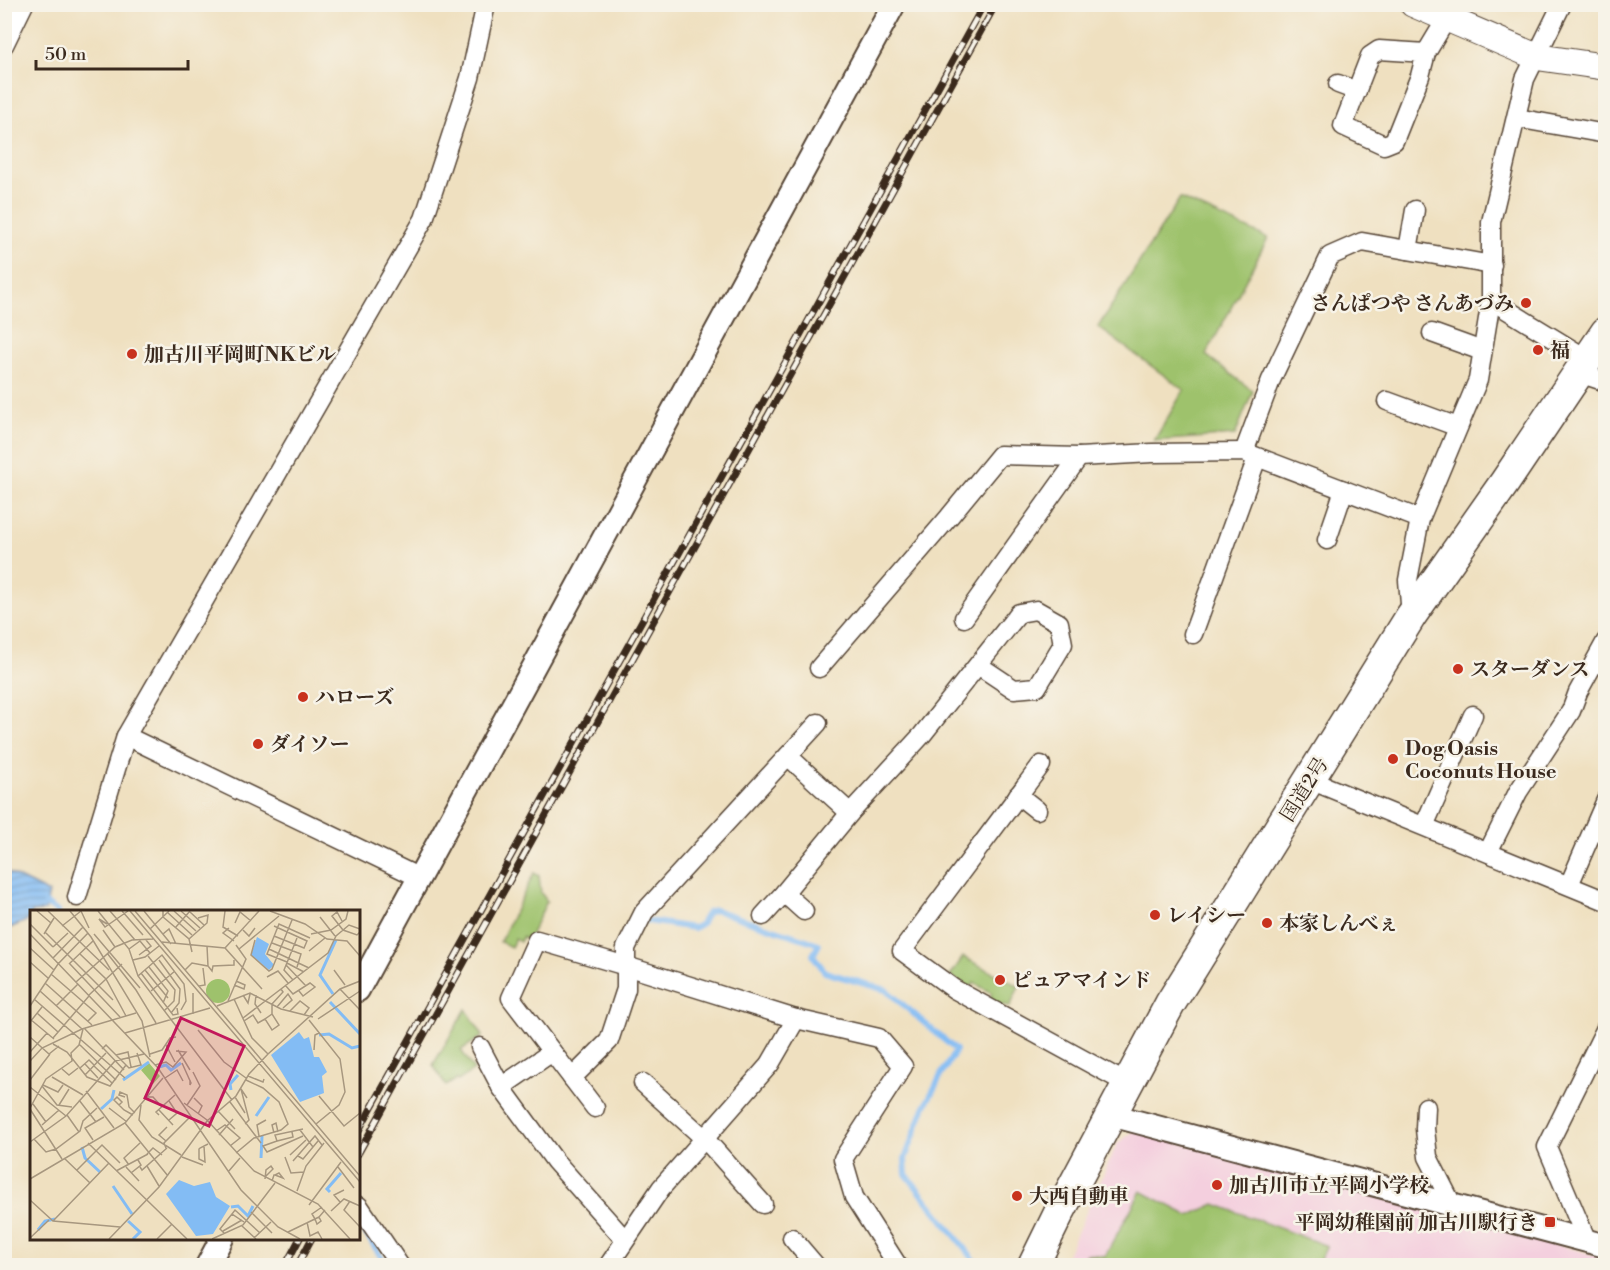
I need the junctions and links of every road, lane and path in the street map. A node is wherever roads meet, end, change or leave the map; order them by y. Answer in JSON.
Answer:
{"nodes":[{"id":1,"x":24,"y":4,"type":"edge"},
{"id":2,"x":486,"y":4,"type":"edge"},
{"id":3,"x":894,"y":4,"type":"edge"},
{"id":4,"x":1413,"y":4,"type":"edge"},
{"id":5,"x":1562,"y":4,"type":"edge"},
{"id":6,"x":1447,"y":18,"type":"junction"},
{"id":7,"x":4,"y":45,"type":"edge"},
{"id":8,"x":1426,"y":53,"type":"junction"},
{"id":9,"x":1537,"y":57,"type":"junction"},
{"id":10,"x":1605,"y":68,"type":"edge"},
{"id":11,"x":1338,"y":84,"type":"dead end"},
{"id":12,"x":1357,"y":91,"type":"junction"},
{"id":13,"x":1517,"y":118,"type":"junction"},
{"id":14,"x":1605,"y":134,"type":"edge"},
{"id":15,"x":1415,"y":210,"type":"dead end"},
{"id":16,"x":1408,"y":250,"type":"junction"},
{"id":17,"x":1492,"y":265,"type":"junction"},
{"id":18,"x":1491,"y":300,"type":"junction"},
{"id":19,"x":1605,"y":332,"type":"edge"},
{"id":20,"x":1432,"y":333,"type":"dead end"},
{"id":21,"x":1482,"y":351,"type":"junction"},
{"id":22,"x":1590,"y":371,"type":"edge"},
{"id":23,"x":1387,"y":401,"type":"dead end"},
{"id":24,"x":1458,"y":427,"type":"junction"},
{"id":25,"x":1250,"y":455,"type":"junction"},
{"id":26,"x":1079,"y":457,"type":"junction"},
{"id":27,"x":1344,"y":490,"type":"junction"},
{"id":28,"x":1420,"y":519,"type":"junction"},
{"id":29,"x":1327,"y":540,"type":"dead end"},
{"id":30,"x":1411,"y":616,"type":"junction"},
{"id":31,"x":964,"y":618,"type":"dead end"},
{"id":32,"x":1193,"y":634,"type":"dead end"},
{"id":33,"x":1605,"y":641,"type":"edge"},
{"id":34,"x":978,"y":665,"type":"junction"},
{"id":35,"x":819,"y":668,"type":"dead end"},
{"id":36,"x":1473,"y":715,"type":"dead end"},
{"id":37,"x":818,"y":723,"type":"dead end"},
{"id":38,"x":126,"y":736,"type":"junction"},
{"id":39,"x":788,"y":756,"type":"junction"},
{"id":40,"x":1041,"y":765,"type":"dead end"},
{"id":41,"x":1310,"y":780,"type":"junction"},
{"id":42,"x":1018,"y":795,"type":"junction"},
{"id":43,"x":1605,"y":800,"type":"edge"},
{"id":44,"x":1037,"y":810,"type":"dead end"},
{"id":45,"x":850,"y":813,"type":"junction"},
{"id":46,"x":1424,"y":826,"type":"junction"},
{"id":47,"x":1488,"y":852,"type":"junction"},
{"id":48,"x":420,"y":878,"type":"junction"},
{"id":49,"x":1569,"y":885,"type":"junction"},
{"id":50,"x":784,"y":893,"type":"junction"},
{"id":51,"x":77,"y":897,"type":"dead end"},
{"id":52,"x":1605,"y":901,"type":"edge"},
{"id":53,"x":804,"y":911,"type":"dead end"},
{"id":54,"x":763,"y":916,"type":"dead end"},
{"id":55,"x":626,"y":966,"type":"junction"},
{"id":56,"x":360,"y":986,"type":"edge"},
{"id":57,"x":796,"y":1019,"type":"junction"},
{"id":58,"x":1605,"y":1028,"type":"edge"},
{"id":59,"x":480,"y":1047,"type":"dead end"},
{"id":60,"x":552,"y":1052,"type":"junction"},
{"id":61,"x":572,"y":1078,"type":"junction"},
{"id":62,"x":643,"y":1083,"type":"dead end"},
{"id":63,"x":1128,"y":1084,"type":"junction"},
{"id":64,"x":501,"y":1087,"type":"junction"},
{"id":65,"x":1426,"y":1107,"type":"dead end"},
{"id":66,"x":595,"y":1108,"type":"dead end"},
{"id":67,"x":1111,"y":1115,"type":"junction"},
{"id":68,"x":705,"y":1139,"type":"junction"},
{"id":69,"x":763,"y":1204,"type":"dead end"},
{"id":70,"x":1453,"y":1206,"type":"junction"},
{"id":71,"x":360,"y":1207,"type":"edge"},
{"id":72,"x":792,"y":1238,"type":"dead end"},
{"id":73,"x":221,"y":1240,"type":"edge"},
{"id":74,"x":625,"y":1240,"type":"junction"},
{"id":75,"x":1596,"y":1244,"type":"edge"},
{"id":76,"x":811,"y":1264,"type":"edge"},
{"id":77,"x":207,"y":1266,"type":"edge"},
{"id":78,"x":400,"y":1266,"type":"edge"},
{"id":79,"x":608,"y":1266,"type":"edge"},
{"id":80,"x":898,"y":1266,"type":"edge"},
{"id":81,"x":1033,"y":1266,"type":"edge"}],
"edges":[{"from":1,"to":7,"type":"street"},
{"from":2,"to":38,"type":"street"},
{"from":3,"to":48,"type":"street"},
{"from":4,"to":6,"type":"main road"},
{"from":5,"to":9,"type":"street"},
{"from":6,"to":8,"type":"street"},
{"from":6,"to":9,"type":"main road"},
{"from":8,"to":12,"type":"street"},
{"from":8,"to":12,"type":"street"},
{"from":9,"to":10,"type":"main road"},
{"from":9,"to":13,"type":"street"},
{"from":11,"to":12,"type":"street"},
{"from":13,"to":14,"type":"street"},
{"from":13,"to":17,"type":"street"},
{"from":15,"to":16,"type":"street"},
{"from":16,"to":17,"type":"street"},
{"from":16,"to":25,"type":"street"},
{"from":17,"to":18,"type":"street"},
{"from":18,"to":21,"type":"street"},
{"from":18,"to":22,"type":"street"},
{"from":19,"to":22,"type":"highway","name":"国道2号"},
{"from":20,"to":21,"type":"street"},
{"from":21,"to":24,"type":"street"},
{"from":22,"to":30,"type":"highway","name":"国道2号"},
{"from":23,"to":24,"type":"street"},
{"from":24,"to":28,"type":"street"},
{"from":25,"to":26,"type":"street"},
{"from":25,"to":27,"type":"street"},
{"from":25,"to":32,"type":"street"},
{"from":26,"to":31,"type":"street"},
{"from":26,"to":35,"type":"street"},
{"from":27,"to":28,"type":"street"},
{"from":27,"to":29,"type":"street"},
{"from":28,"to":30,"type":"street"},
{"from":30,"to":41,"type":"highway","name":"国道2号"},
{"from":33,"to":47,"type":"street"},
{"from":34,"to":34,"type":"street"},
{"from":34,"to":45,"type":"street"},
{"from":36,"to":46,"type":"street"},
{"from":37,"to":39,"type":"street"},
{"from":38,"to":48,"type":"street"},
{"from":38,"to":51,"type":"street"},
{"from":39,"to":45,"type":"street"},
{"from":39,"to":55,"type":"street"},
{"from":40,"to":42,"type":"street"},
{"from":41,"to":46,"type":"street"},
{"from":41,"to":63,"type":"highway","name":"国道2号"},
{"from":42,"to":44,"type":"street"},
{"from":42,"to":63,"type":"street"},
{"from":43,"to":49,"type":"street"},
{"from":45,"to":50,"type":"street"},
{"from":46,"to":47,"type":"street"},
{"from":47,"to":49,"type":"street"},
{"from":48,"to":56,"type":"street"},
{"from":49,"to":52,"type":"street"},
{"from":50,"to":53,"type":"street"},
{"from":50,"to":54,"type":"street"},
{"from":55,"to":57,"type":"street"},
{"from":55,"to":60,"type":"street"},
{"from":55,"to":61,"type":"street"},
{"from":57,"to":68,"type":"street"},
{"from":57,"to":80,"type":"street"},
{"from":58,"to":75,"type":"street"},
{"from":59,"to":64,"type":"street"},
{"from":60,"to":61,"type":"street"},
{"from":60,"to":64,"type":"street"},
{"from":61,"to":66,"type":"street"},
{"from":62,"to":68,"type":"street"},
{"from":63,"to":67,"type":"highway","name":"国道2号"},
{"from":64,"to":74,"type":"street"},
{"from":65,"to":70,"type":"street"},
{"from":67,"to":70,"type":"street"},
{"from":67,"to":81,"type":"highway","name":"国道2号"},
{"from":68,"to":69,"type":"street"},
{"from":68,"to":74,"type":"street"},
{"from":70,"to":75,"type":"street"},
{"from":71,"to":78,"type":"street"},
{"from":72,"to":76,"type":"street"},
{"from":73,"to":77,"type":"street"},
{"from":74,"to":79,"type":"street"}]}
